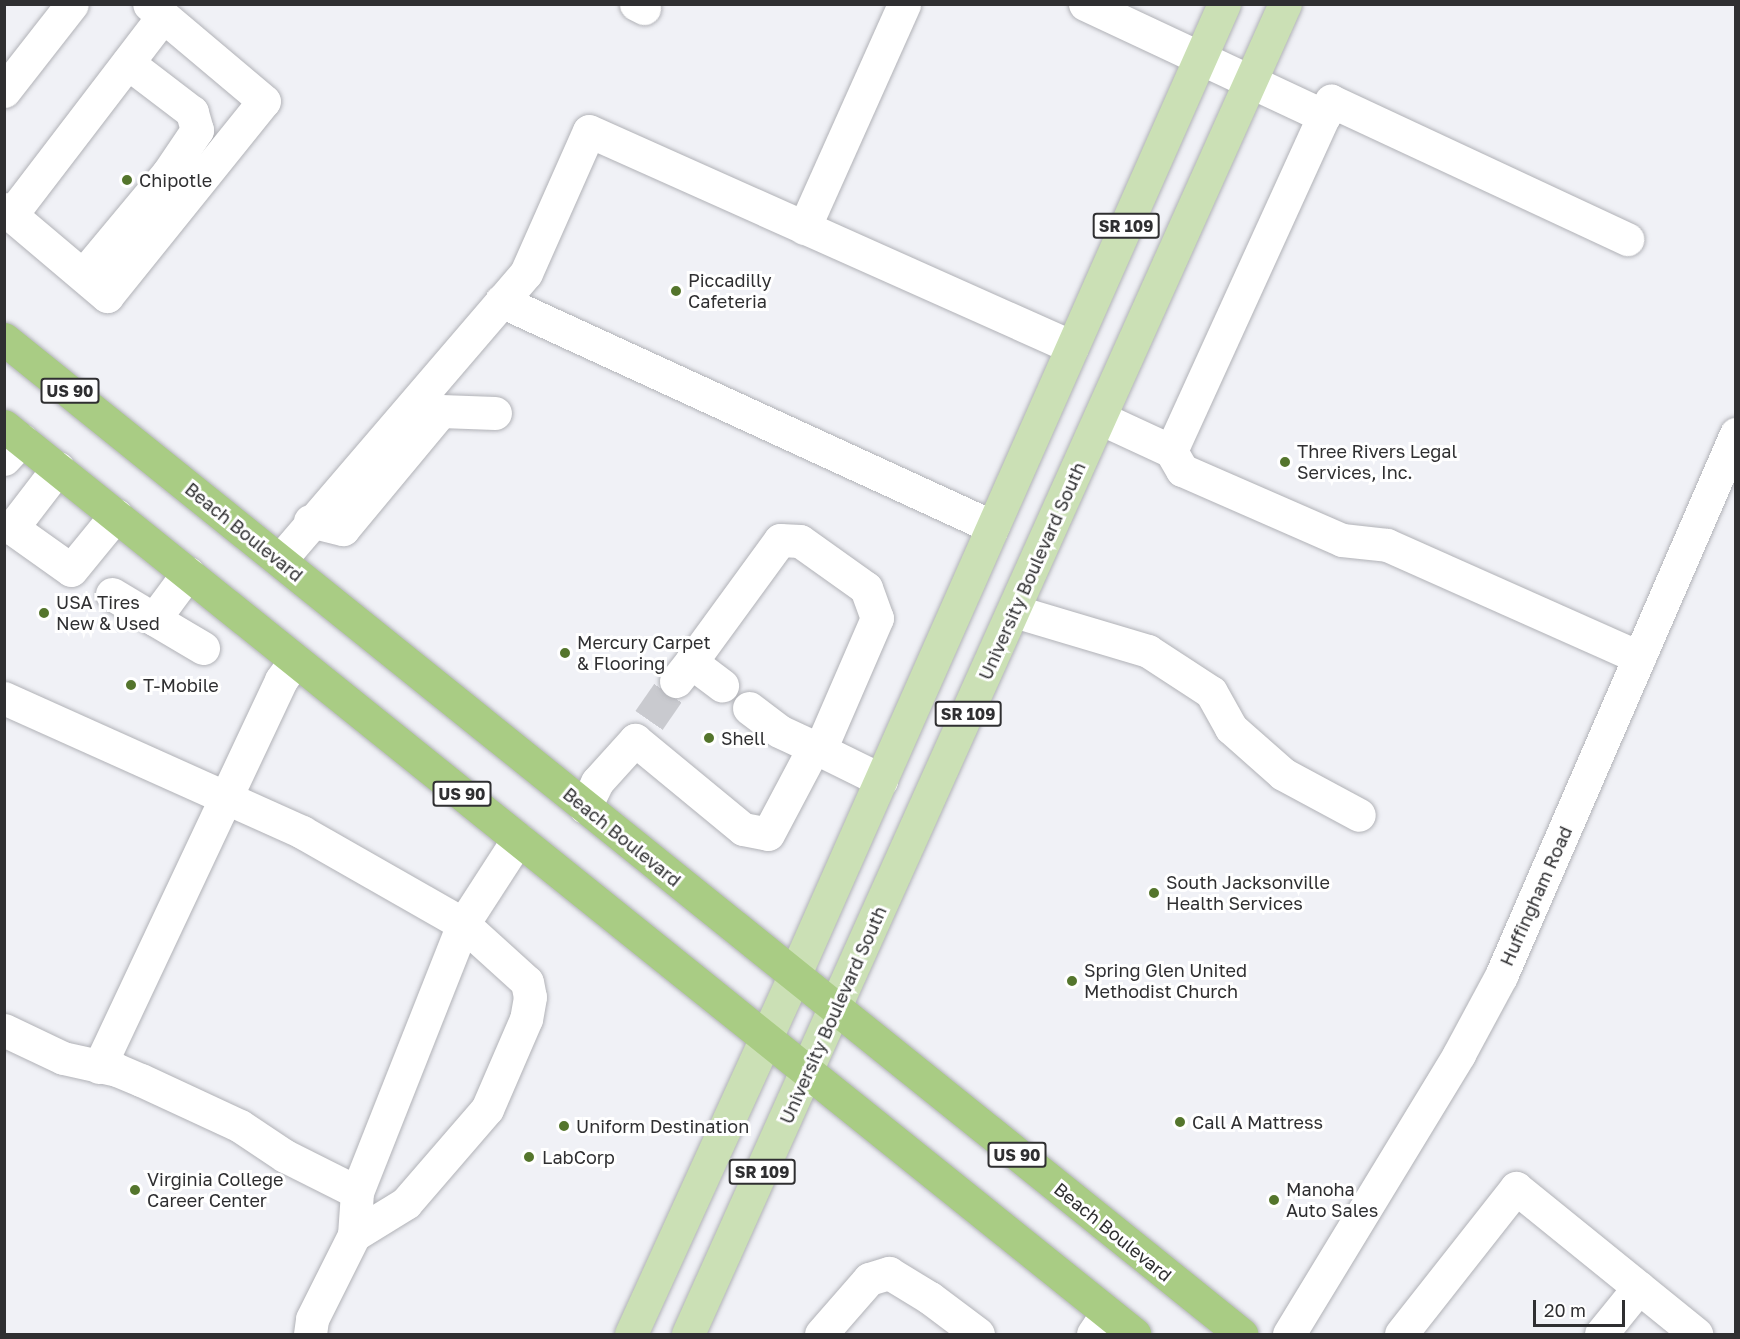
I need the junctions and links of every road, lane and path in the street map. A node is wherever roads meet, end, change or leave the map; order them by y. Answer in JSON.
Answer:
{"nodes":[{"id":1,"x":72,"y":4,"type":"edge"},
{"id":2,"x":904,"y":4,"type":"edge"},
{"id":3,"x":1224,"y":4,"type":"edge"},
{"id":4,"x":1285,"y":4,"type":"edge"},
{"id":5,"x":1103,"y":8,"type":"edge"},
{"id":6,"x":156,"y":10,"type":"edge"},
{"id":7,"x":1201,"y":57,"type":"junction"},
{"id":8,"x":128,"y":63,"type":"junction"},
{"id":9,"x":1251,"y":81,"type":"junction"},
{"id":10,"x":4,"y":91,"type":"edge"},
{"id":11,"x":1324,"y":116,"type":"junction"},
{"id":12,"x":8,"y":212,"type":"edge"},
{"id":13,"x":804,"y":228,"type":"junction"},
{"id":14,"x":1627,"y":239,"type":"dead end"},
{"id":15,"x":83,"y":275,"type":"junction"},
{"id":16,"x":501,"y":301,"type":"junction"},
{"id":17,"x":4,"y":339,"type":"edge"},
{"id":18,"x":1072,"y":348,"type":"junction"},
{"id":19,"x":495,"y":412,"type":"dead end"},
{"id":20,"x":1100,"y":418,"type":"junction"},
{"id":21,"x":1736,"y":434,"type":"edge"},
{"id":22,"x":10,"y":441,"type":"edge"},
{"id":23,"x":1171,"y":451,"type":"junction"},
{"id":24,"x":58,"y":468,"type":"junction"},
{"id":25,"x":116,"y":515,"type":"junction"},
{"id":26,"x":310,"y":521,"type":"junction"},
{"id":27,"x":993,"y":527,"type":"junction"},
{"id":28,"x":280,"y":560,"type":"junction"},
{"id":29,"x":188,"y":573,"type":"junction"},
{"id":30,"x":112,"y":594,"type":"dead end"},
{"id":31,"x":1014,"y":610,"type":"junction"},
{"id":32,"x":154,"y":619,"type":"junction"},
{"id":33,"x":203,"y":648,"type":"dead end"},
{"id":34,"x":1639,"y":657,"type":"junction"},
{"id":35,"x":295,"y":661,"type":"junction"},
{"id":36,"x":722,"y":685,"type":"dead end"},
{"id":37,"x":4,"y":698,"type":"edge"},
{"id":38,"x":749,"y":708,"type":"dead end"},
{"id":39,"x":817,"y":749,"type":"junction"},
{"id":40,"x":881,"y":780,"type":"junction"},
{"id":41,"x":225,"y":799,"type":"junction"},
{"id":42,"x":585,"y":807,"type":"junction"},
{"id":43,"x":1359,"y":815,"type":"dead end"},
{"id":44,"x":518,"y":839,"type":"junction"},
{"id":45,"x":463,"y":924,"type":"junction"},
{"id":46,"x":794,"y":976,"type":"junction"},
{"id":47,"x":836,"y":1010,"type":"junction"},
{"id":48,"x":4,"y":1030,"type":"edge"},
{"id":49,"x":766,"y":1038,"type":"junction"},
{"id":50,"x":99,"y":1068,"type":"junction"},
{"id":51,"x":808,"y":1072,"type":"junction"},
{"id":52,"x":357,"y":1192,"type":"junction"},
{"id":53,"x":354,"y":1235,"type":"junction"},
{"id":54,"x":1639,"y":1287,"type":"junction"},
{"id":55,"x":1100,"y":1324,"type":"edge"},
{"id":56,"x":310,"y":1335,"type":"edge"},
{"id":57,"x":631,"y":1335,"type":"edge"},
{"id":58,"x":688,"y":1335,"type":"edge"},
{"id":59,"x":821,"y":1335,"type":"edge"},
{"id":60,"x":978,"y":1335,"type":"edge"},
{"id":61,"x":1134,"y":1335,"type":"edge"},
{"id":62,"x":1241,"y":1335,"type":"edge"},
{"id":63,"x":1289,"y":1335,"type":"edge"},
{"id":64,"x":1401,"y":1335,"type":"edge"},
{"id":65,"x":1602,"y":1335,"type":"edge"},
{"id":66,"x":1696,"y":1335,"type":"edge"}],
"edges":[{"from":1,"to":10,"type":"street"},
{"from":2,"to":13,"type":"street"},
{"from":3,"to":7,"type":"main road","number":"SR 109"},
{"from":4,"to":9,"type":"main road","name":"University Boulevard South","number":"SR 109"},
{"from":5,"to":7,"type":"street"},
{"from":6,"to":8,"type":"street"},
{"from":6,"to":15,"type":"street"},
{"from":7,"to":9,"type":"street"},
{"from":7,"to":18,"type":"main road","number":"SR 109"},
{"from":8,"to":12,"type":"street"},
{"from":8,"to":15,"type":"street"},
{"from":9,"to":11,"type":"street"},
{"from":9,"to":20,"type":"main road","name":"University Boulevard South","number":"SR 109"},
{"from":11,"to":14,"type":"street"},
{"from":11,"to":23,"type":"street"},
{"from":12,"to":15,"type":"street"},
{"from":13,"to":16,"type":"street"},
{"from":13,"to":18,"type":"street"},
{"from":16,"to":26,"type":"street"},
{"from":16,"to":27,"type":"street"},
{"from":17,"to":28,"type":"highway","name":"Beach Boulevard","number":"US 90"},
{"from":18,"to":27,"type":"main road","number":"SR 109"},
{"from":19,"to":26,"type":"street"},
{"from":20,"to":23,"type":"street"},
{"from":20,"to":31,"type":"main road","name":"University Boulevard South","number":"SR 109"},
{"from":21,"to":34,"type":"street","name":"Huffingham Road"},
{"from":22,"to":24,"type":"highway","number":"US 90"},
{"from":23,"to":34,"type":"street"},
{"from":24,"to":25,"type":"highway","number":"US 90"},
{"from":24,"to":25,"type":"street"},
{"from":25,"to":29,"type":"highway","number":"US 90"},
{"from":26,"to":28,"type":"street"},
{"from":27,"to":40,"type":"main road","number":"SR 109"},
{"from":28,"to":42,"type":"highway","name":"Beach Boulevard","number":"US 90"},
{"from":29,"to":32,"type":"street"},
{"from":29,"to":35,"type":"highway","number":"US 90"},
{"from":30,"to":32,"type":"street"},
{"from":31,"to":43,"type":"street"},
{"from":31,"to":47,"type":"main road","name":"University Boulevard South","number":"SR 109"},
{"from":32,"to":33,"type":"street"},
{"from":34,"to":63,"type":"street","name":"Huffingham Road"},
{"from":35,"to":41,"type":"street"},
{"from":35,"to":44,"type":"highway","number":"US 90"},
{"from":36,"to":39,"type":"street"},
{"from":37,"to":41,"type":"street"},
{"from":38,"to":39,"type":"street"},
{"from":39,"to":40,"type":"street"},
{"from":39,"to":42,"type":"street"},
{"from":40,"to":46,"type":"main road","number":"SR 109"},
{"from":41,"to":45,"type":"street"},
{"from":41,"to":50,"type":"street"},
{"from":42,"to":46,"type":"highway","name":"Beach Boulevard","number":"US 90"},
{"from":44,"to":45,"type":"street"},
{"from":44,"to":49,"type":"highway","number":"US 90"},
{"from":45,"to":52,"type":"street"},
{"from":45,"to":53,"type":"street"},
{"from":46,"to":47,"type":"highway","name":"Beach Boulevard","number":"US 90"},
{"from":46,"to":49,"type":"main road","number":"SR 109"},
{"from":47,"to":51,"type":"main road","name":"University Boulevard South","number":"SR 109"},
{"from":47,"to":62,"type":"highway","name":"Beach Boulevard","number":"US 90"},
{"from":48,"to":50,"type":"street"},
{"from":49,"to":51,"type":"highway","number":"US 90"},
{"from":49,"to":57,"type":"main road","number":"SR 109"},
{"from":50,"to":52,"type":"street"},
{"from":51,"to":55,"type":"highway","number":"US 90"},
{"from":51,"to":58,"type":"main road","name":"University Boulevard South","number":"SR 109"},
{"from":52,"to":53,"type":"street"},
{"from":53,"to":56,"type":"street"},
{"from":54,"to":64,"type":"street"},
{"from":54,"to":65,"type":"street"},
{"from":54,"to":66,"type":"street"},
{"from":55,"to":61,"type":"highway","number":"US 90"},
{"from":59,"to":60,"type":"street"}]}
